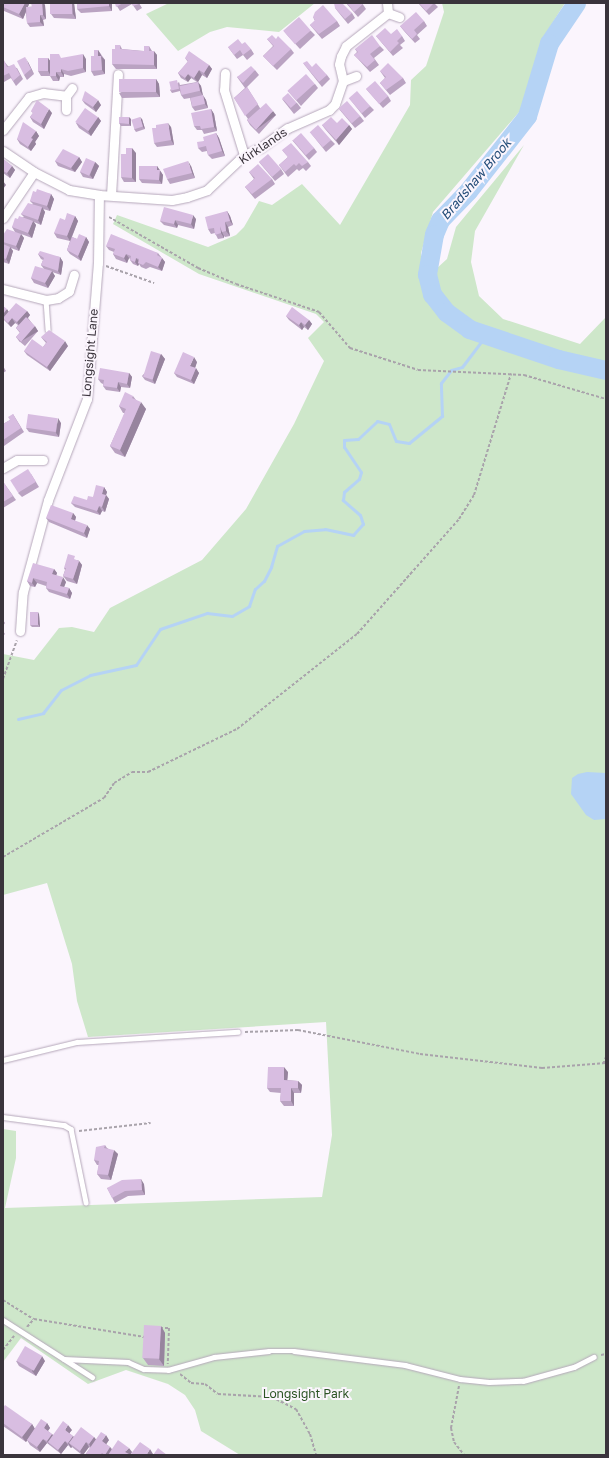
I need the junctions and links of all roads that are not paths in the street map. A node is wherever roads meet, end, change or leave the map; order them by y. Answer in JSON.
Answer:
{"nodes":[{"id":1,"x":388,"y":3,"type":"edge"},
{"id":2,"x":388,"y":13,"type":"junction"},
{"id":3,"x":399,"y":17,"type":"dead end"},
{"id":4,"x":225,"y":73,"type":"dead end"},
{"id":5,"x":118,"y":74,"type":"dead end"},
{"id":6,"x":356,"y":76,"type":"dead end"},
{"id":7,"x":343,"y":81,"type":"junction"},
{"id":8,"x":72,"y":88,"type":"dead end"},
{"id":9,"x":66,"y":96,"type":"junction"},
{"id":10,"x":66,"y":110,"type":"dead end"},
{"id":11,"x":3,"y":130,"type":"edge"},
{"id":12,"x":3,"y":151,"type":"edge"},
{"id":13,"x":244,"y":156,"type":"junction"},
{"id":14,"x":34,"y":172,"type":"junction"},
{"id":15,"x":99,"y":195,"type":"junction"},
{"id":16,"x":111,"y":195,"type":"junction"},
{"id":17,"x":3,"y":218,"type":"edge"},
{"id":18,"x":74,"y":275,"type":"dead end"},
{"id":19,"x":3,"y":289,"type":"edge"},
{"id":20,"x":46,"y":300,"type":"junction"},
{"id":21,"x":48,"y":330,"type":"edge"},
{"id":22,"x":38,"y":457,"type":"dead end"},
{"id":23,"x":3,"y":468,"type":"edge"},
{"id":24,"x":20,"y":631,"type":"road end"},
{"id":25,"x":238,"y":1032,"type":"road end"},
{"id":26,"x":3,"y":1060,"type":"edge"},
{"id":27,"x":3,"y":1117,"type":"edge"},
{"id":28,"x":86,"y":1202,"type":"dead end"},
{"id":29,"x":3,"y":1320,"type":"edge"},
{"id":30,"x":594,"y":1357,"type":"dead end"},
{"id":31,"x":64,"y":1359,"type":"junction"},
{"id":32,"x":92,"y":1377,"type":"dead end"}],
"edges":[{"from":1,"to":2,"type":"street"},
{"from":2,"to":3,"type":"street"},
{"from":2,"to":7,"type":"street","name":"Kirklands"},
{"from":4,"to":13,"type":"street"},
{"from":5,"to":16,"type":"street"},
{"from":6,"to":7,"type":"street"},
{"from":7,"to":13,"type":"street","name":"Kirklands"},
{"from":8,"to":9,"type":"street"},
{"from":9,"to":10,"type":"street"},
{"from":9,"to":11,"type":"street"},
{"from":12,"to":14,"type":"street"},
{"from":13,"to":16,"type":"street","name":"Kirklands"},
{"from":14,"to":15,"type":"street"},
{"from":14,"to":17,"type":"street"},
{"from":15,"to":16,"type":"street","name":"Kirklands"},
{"from":15,"to":24,"type":"street","name":"Longsight Lane"},
{"from":18,"to":20,"type":"street"},
{"from":19,"to":20,"type":"street"},
{"from":20,"to":21,"type":"lane"},
{"from":22,"to":23,"type":"street"},
{"from":25,"to":26,"type":"lane"},
{"from":27,"to":28,"type":"lane"},
{"from":29,"to":31,"type":"lane"},
{"from":30,"to":31,"type":"lane"},
{"from":31,"to":32,"type":"lane"}]}
